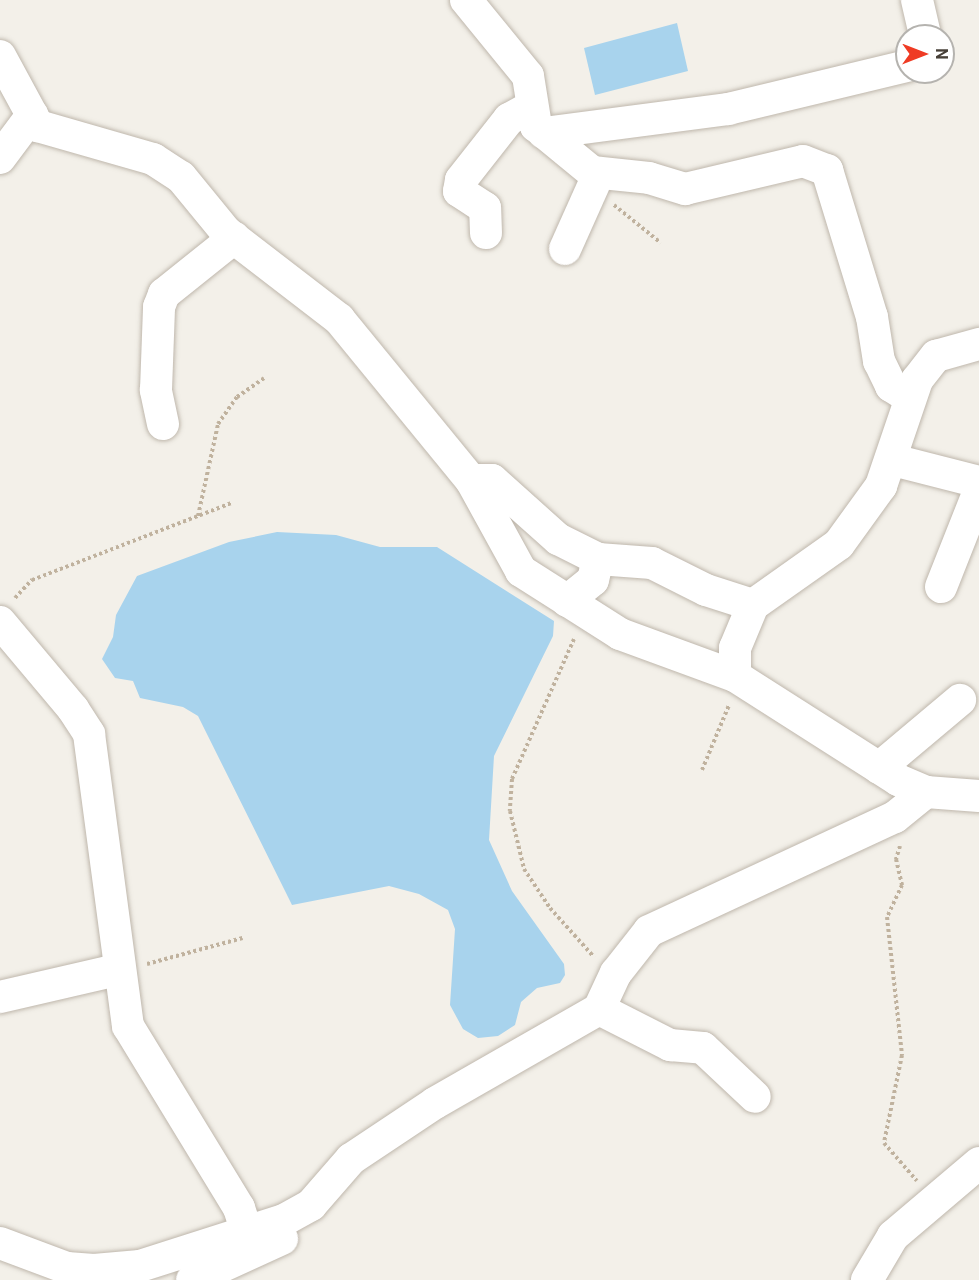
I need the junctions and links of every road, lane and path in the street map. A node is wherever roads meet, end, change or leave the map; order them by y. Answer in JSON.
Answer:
{"nodes":[{"id":1,"x":466,"y":0,"type":"edge"},
{"id":2,"x":917,"y":0,"type":"edge"},
{"id":3,"x":922,"y":24,"type":"edge"},
{"id":4,"x":0,"y":56,"type":"edge"},
{"id":5,"x":895,"y":69,"type":"edge"},
{"id":6,"x":32,"y":115,"type":"junction"},
{"id":7,"x":538,"y":120,"type":"junction"},
{"id":8,"x":0,"y":159,"type":"edge"},
{"id":9,"x":596,"y":181,"type":"junction"},
{"id":10,"x":486,"y":233,"type":"dead end"},
{"id":11,"x":234,"y":238,"type":"junction"},
{"id":12,"x":661,"y":243,"type":"dead end"},
{"id":13,"x":565,"y":249,"type":"dead end"},
{"id":14,"x":979,"y":344,"type":"edge"},
{"id":15,"x":264,"y":378,"type":"dead end"},
{"id":16,"x":910,"y":398,"type":"junction"},
{"id":17,"x":163,"y":424,"type":"dead end"},
{"id":18,"x":892,"y":460,"type":"junction"},
{"id":19,"x":471,"y":480,"type":"junction"},
{"id":20,"x":979,"y":482,"type":"edge"},
{"id":21,"x":979,"y":491,"type":"edge"},
{"id":22,"x":232,"y":504,"type":"dead end"},
{"id":23,"x":197,"y":517,"type":"junction"},
{"id":24,"x":598,"y":559,"type":"junction"},
{"id":25,"x":941,"y":587,"type":"dead end"},
{"id":26,"x":753,"y":605,"type":"junction"},
{"id":27,"x":577,"y":608,"type":"junction"},
{"id":28,"x":4,"y":614,"type":"edge"},
{"id":29,"x":738,"y":678,"type":"junction"},
{"id":30,"x":960,"y":700,"type":"dead end"},
{"id":31,"x":879,"y":768,"type":"junction"},
{"id":32,"x":702,"y":770,"type":"dead end"},
{"id":33,"x":926,"y":792,"type":"junction"},
{"id":34,"x":979,"y":796,"type":"edge"},
{"id":35,"x":901,"y":842,"type":"dead end"},
{"id":36,"x":243,"y":938,"type":"dead end"},
{"id":37,"x":117,"y":970,"type":"junction"},
{"id":38,"x":616,"y":973,"type":"junction"},
{"id":39,"x":0,"y":997,"type":"edge"},
{"id":40,"x":599,"y":1009,"type":"junction"},
{"id":41,"x":755,"y":1097,"type":"dead end"},
{"id":42,"x":979,"y":1163,"type":"edge"},
{"id":43,"x":935,"y":1199,"type":"junction"},
{"id":44,"x":284,"y":1220,"type":"junction"},
{"id":45,"x":247,"y":1233,"type":"junction"},
{"id":46,"x":0,"y":1243,"type":"edge"},
{"id":47,"x":192,"y":1280,"type":"edge"},
{"id":48,"x":867,"y":1280,"type":"edge"}],
"edges":[{"from":1,"to":7,"type":"street"},
{"from":2,"to":3,"type":"street"},
{"from":4,"to":6,"type":"street"},
{"from":5,"to":7,"type":"street"},
{"from":6,"to":8,"type":"street"},
{"from":6,"to":11,"type":"street"},
{"from":7,"to":9,"type":"street"},
{"from":7,"to":10,"type":"street"},
{"from":9,"to":12,"type":"path"},
{"from":9,"to":13,"type":"street"},
{"from":9,"to":16,"type":"street"},
{"from":11,"to":17,"type":"street"},
{"from":11,"to":19,"type":"street"},
{"from":14,"to":16,"type":"street"},
{"from":15,"to":23,"type":"path"},
{"from":16,"to":18,"type":"street"},
{"from":18,"to":20,"type":"street"},
{"from":18,"to":26,"type":"street"},
{"from":19,"to":24,"type":"street"},
{"from":19,"to":27,"type":"street"},
{"from":21,"to":25,"type":"street"},
{"from":22,"to":23,"type":"path"},
{"from":23,"to":28,"type":"path"},
{"from":24,"to":26,"type":"street"},
{"from":24,"to":27,"type":"street"},
{"from":26,"to":29,"type":"street"},
{"from":27,"to":29,"type":"street"},
{"from":27,"to":38,"type":"path"},
{"from":28,"to":37,"type":"street"},
{"from":29,"to":31,"type":"street"},
{"from":29,"to":32,"type":"path"},
{"from":30,"to":31,"type":"street"},
{"from":31,"to":33,"type":"street"},
{"from":33,"to":34,"type":"street"},
{"from":33,"to":38,"type":"street"},
{"from":35,"to":43,"type":"path"},
{"from":36,"to":37,"type":"path"},
{"from":37,"to":39,"type":"street"},
{"from":37,"to":45,"type":"street"},
{"from":38,"to":40,"type":"street"},
{"from":40,"to":41,"type":"street"},
{"from":40,"to":44,"type":"street"},
{"from":42,"to":43,"type":"street"},
{"from":43,"to":48,"type":"street"},
{"from":44,"to":45,"type":"street"},
{"from":44,"to":47,"type":"street"},
{"from":45,"to":46,"type":"street"}]}
